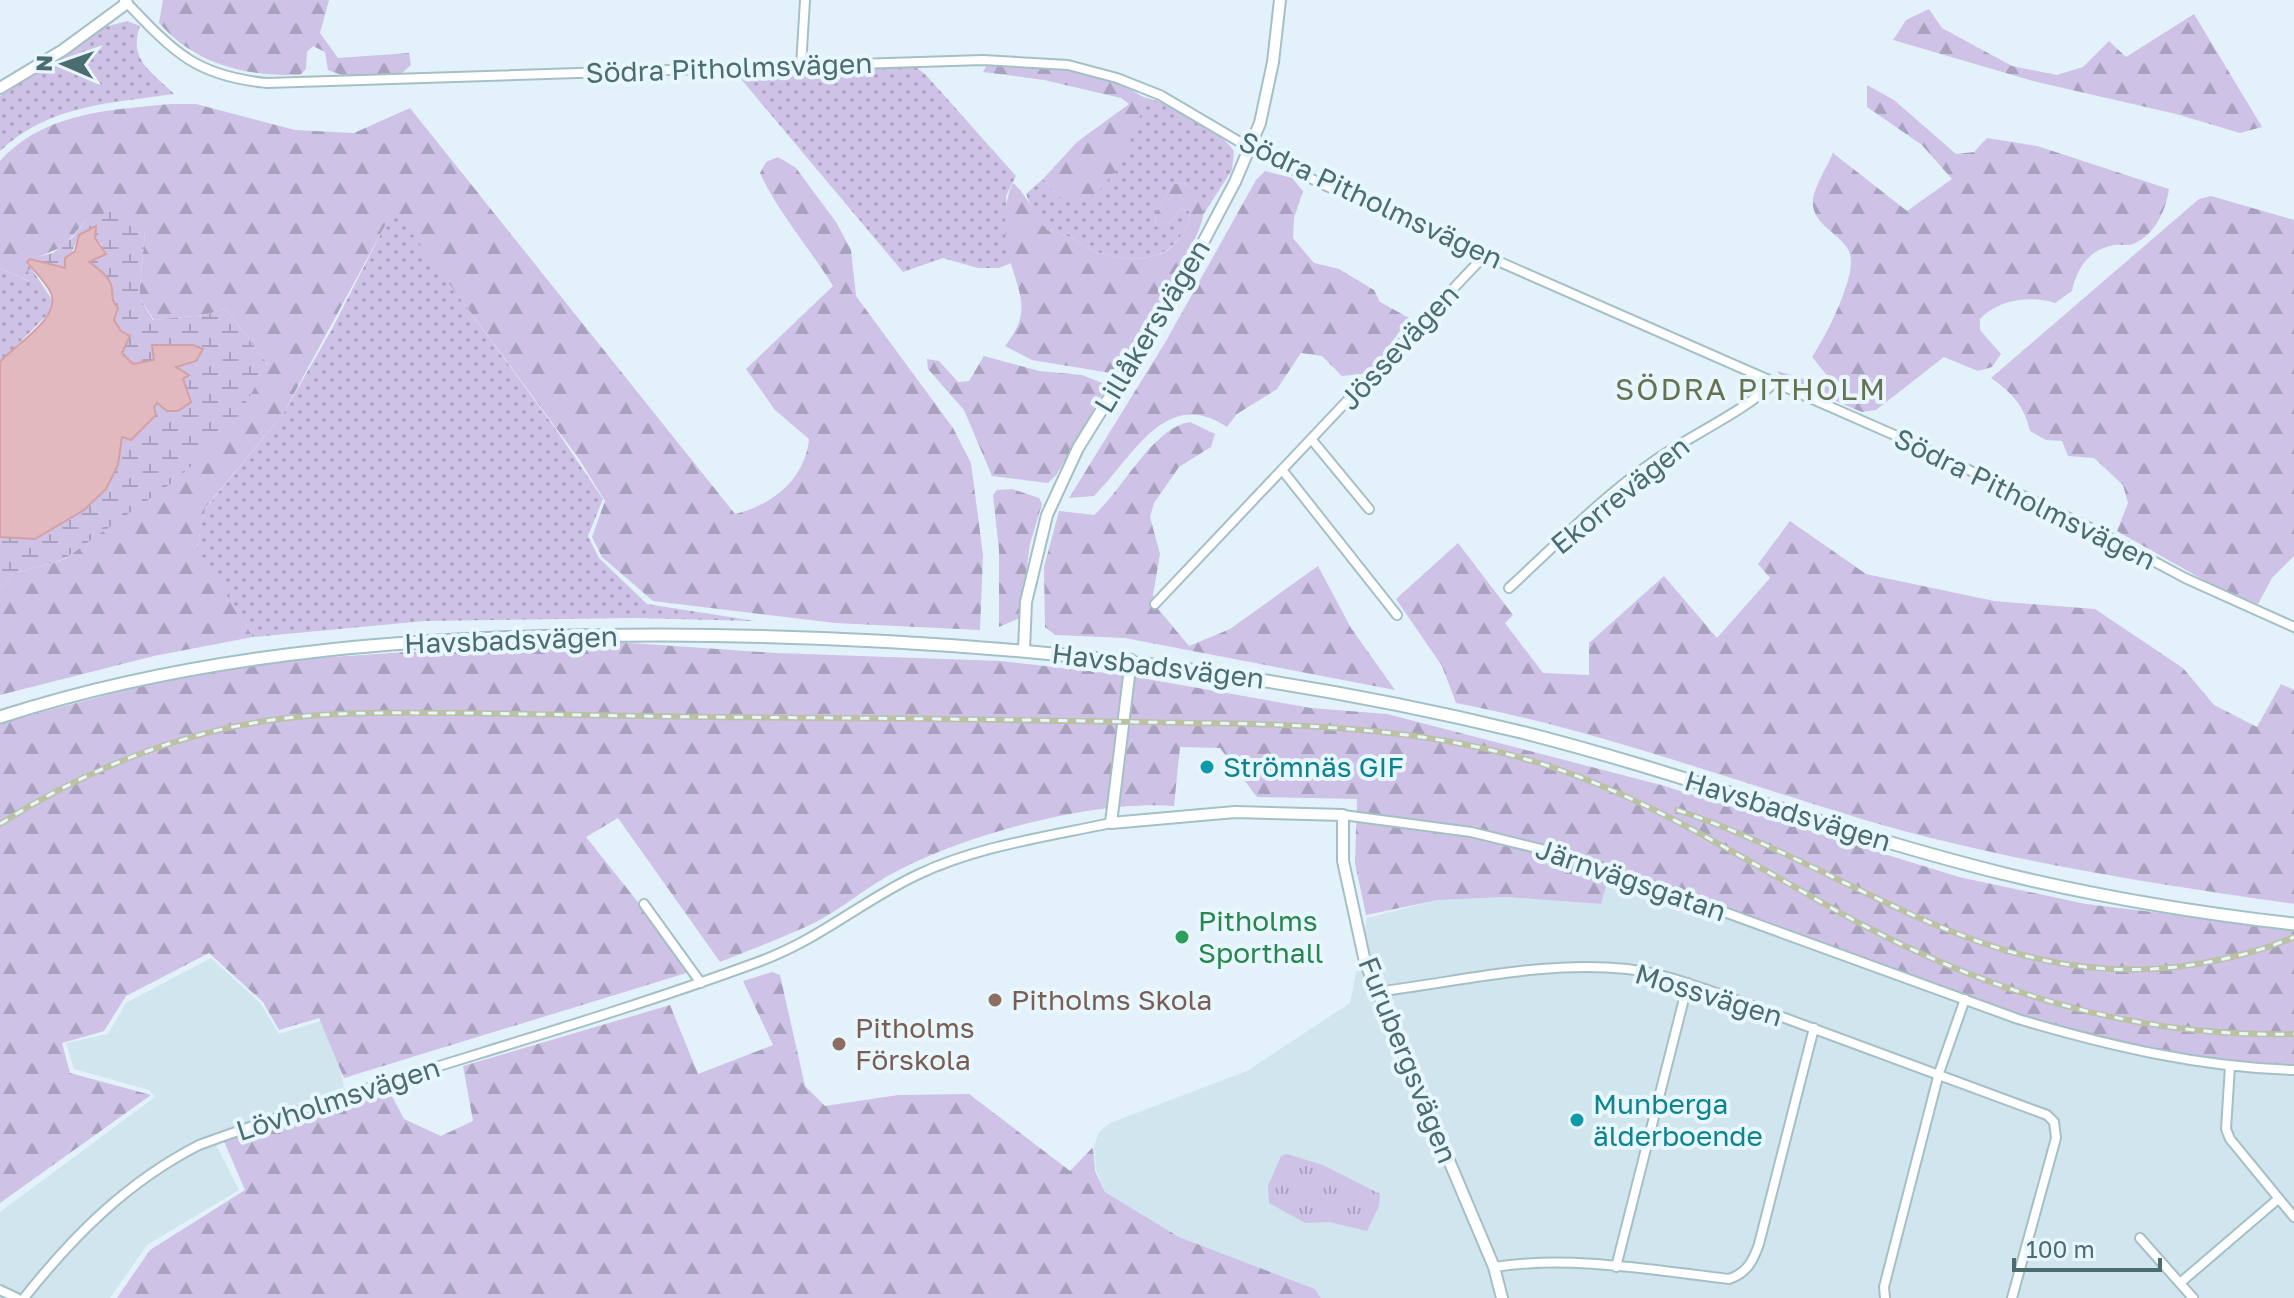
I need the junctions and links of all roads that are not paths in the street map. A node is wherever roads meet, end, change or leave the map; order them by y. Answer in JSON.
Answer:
{"nodes":[{"id":1,"x":805,"y":0,"type":"edge"},
{"id":2,"x":1280,"y":0,"type":"edge"},
{"id":3,"x":126,"y":2,"type":"edge"},
{"id":4,"x":801,"y":66,"type":"junction"},
{"id":5,"x":0,"y":88,"type":"edge"},
{"id":6,"x":1250,"y":148,"type":"junction"},
{"id":7,"x":1486,"y":254,"type":"junction"},
{"id":8,"x":1775,"y":382,"type":"junction"},
{"id":9,"x":1312,"y":440,"type":"junction"},
{"id":10,"x":1283,"y":471,"type":"junction"},
{"id":11,"x":1369,"y":509,"type":"dead end"},
{"id":12,"x":1509,"y":588,"type":"dead end"},
{"id":13,"x":1155,"y":604,"type":"dead end"},
{"id":14,"x":1397,"y":615,"type":"dead end"},
{"id":15,"x":2294,"y":627,"type":"edge"},
{"id":16,"x":1024,"y":650,"type":"junction"},
{"id":17,"x":1131,"y":660,"type":"junction"},
{"id":18,"x":0,"y":717,"type":"edge"},
{"id":19,"x":1343,"y":815,"type":"junction"},
{"id":20,"x":1111,"y":823,"type":"junction"},
{"id":21,"x":644,"y":904,"type":"dead end"},
{"id":22,"x":2294,"y":924,"type":"edge"},
{"id":23,"x":701,"y":983,"type":"junction"},
{"id":24,"x":1688,"y":983,"type":"junction"},
{"id":25,"x":1376,"y":992,"type":"junction"},
{"id":26,"x":1965,"y":999,"type":"junction"},
{"id":27,"x":1814,"y":1028,"type":"junction"},
{"id":28,"x":2230,"y":1066,"type":"junction"},
{"id":29,"x":2294,"y":1070,"type":"edge"},
{"id":30,"x":1939,"y":1073,"type":"junction"},
{"id":31,"x":2278,"y":1199,"type":"junction"},
{"id":32,"x":2294,"y":1217,"type":"edge"},
{"id":33,"x":2140,"y":1238,"type":"dead end"},
{"id":34,"x":1494,"y":1267,"type":"junction"},
{"id":35,"x":1616,"y":1267,"type":"junction"},
{"id":36,"x":2180,"y":1283,"type":"junction"},
{"id":37,"x":0,"y":1290,"type":"edge"},
{"id":38,"x":17,"y":1298,"type":"edge"},
{"id":39,"x":24,"y":1298,"type":"edge"},
{"id":40,"x":1502,"y":1298,"type":"edge"},
{"id":41,"x":1885,"y":1298,"type":"edge"},
{"id":42,"x":2012,"y":1298,"type":"edge"},
{"id":43,"x":2193,"y":1298,"type":"edge"}],
"edges":[{"from":1,"to":4,"type":"street"},
{"from":2,"to":6,"type":"street","name":"Lillåkersvägen"},
{"from":3,"to":4,"type":"street","name":"Södra Pitholmsvägen"},
{"from":3,"to":5,"type":"street"},
{"from":4,"to":6,"type":"street","name":"Södra Pitholmsvägen"},
{"from":6,"to":7,"type":"street","name":"Södra Pitholmsvägen"},
{"from":6,"to":16,"type":"street","name":"Lillåkersvägen"},
{"from":7,"to":8,"type":"street","name":"Södra Pitholmsvägen"},
{"from":7,"to":9,"type":"street","name":"Jössevägen"},
{"from":8,"to":12,"type":"street","name":"Ekorrevägen"},
{"from":8,"to":15,"type":"street","name":"Södra Pitholmsvägen"},
{"from":9,"to":10,"type":"street","name":"Jössevägen"},
{"from":9,"to":11,"type":"street"},
{"from":10,"to":13,"type":"street","name":"Jössevägen"},
{"from":10,"to":14,"type":"street"},
{"from":16,"to":17,"type":"main road","name":"Havsbadsvägen"},
{"from":16,"to":18,"type":"main road","name":"Havsbadsvägen"},
{"from":17,"to":20,"type":"street"},
{"from":17,"to":22,"type":"main road","name":"Havsbadsvägen"},
{"from":19,"to":20,"type":"street","name":"Järnvägsgatan"},
{"from":19,"to":25,"type":"street","name":"Furubergsvägen"},
{"from":19,"to":26,"type":"street","name":"Järnvägsgatan"},
{"from":20,"to":23,"type":"street","name":"Lövholmsvägen"},
{"from":21,"to":23,"type":"street"},
{"from":23,"to":39,"type":"street","name":"Lövholmsvägen"},
{"from":24,"to":25,"type":"street","name":"Mossvägen"},
{"from":24,"to":27,"type":"street","name":"Mossvägen"},
{"from":24,"to":35,"type":"street"},
{"from":25,"to":34,"type":"street","name":"Furubergsvägen"},
{"from":26,"to":28,"type":"street","name":"Järnvägsgatan"},
{"from":26,"to":30,"type":"street"},
{"from":27,"to":30,"type":"street","name":"Mossvägen"},
{"from":27,"to":35,"type":"street"},
{"from":28,"to":29,"type":"street","name":"Järnvägsgatan"},
{"from":28,"to":31,"type":"street"},
{"from":30,"to":41,"type":"street"},
{"from":30,"to":42,"type":"street","name":"Mossvägen"},
{"from":31,"to":32,"type":"street"},
{"from":31,"to":36,"type":"street"},
{"from":33,"to":36,"type":"street"},
{"from":34,"to":35,"type":"street"},
{"from":34,"to":40,"type":"street","name":"Furubergsvägen"},
{"from":36,"to":43,"type":"street"},
{"from":37,"to":38,"type":"street"}]}
